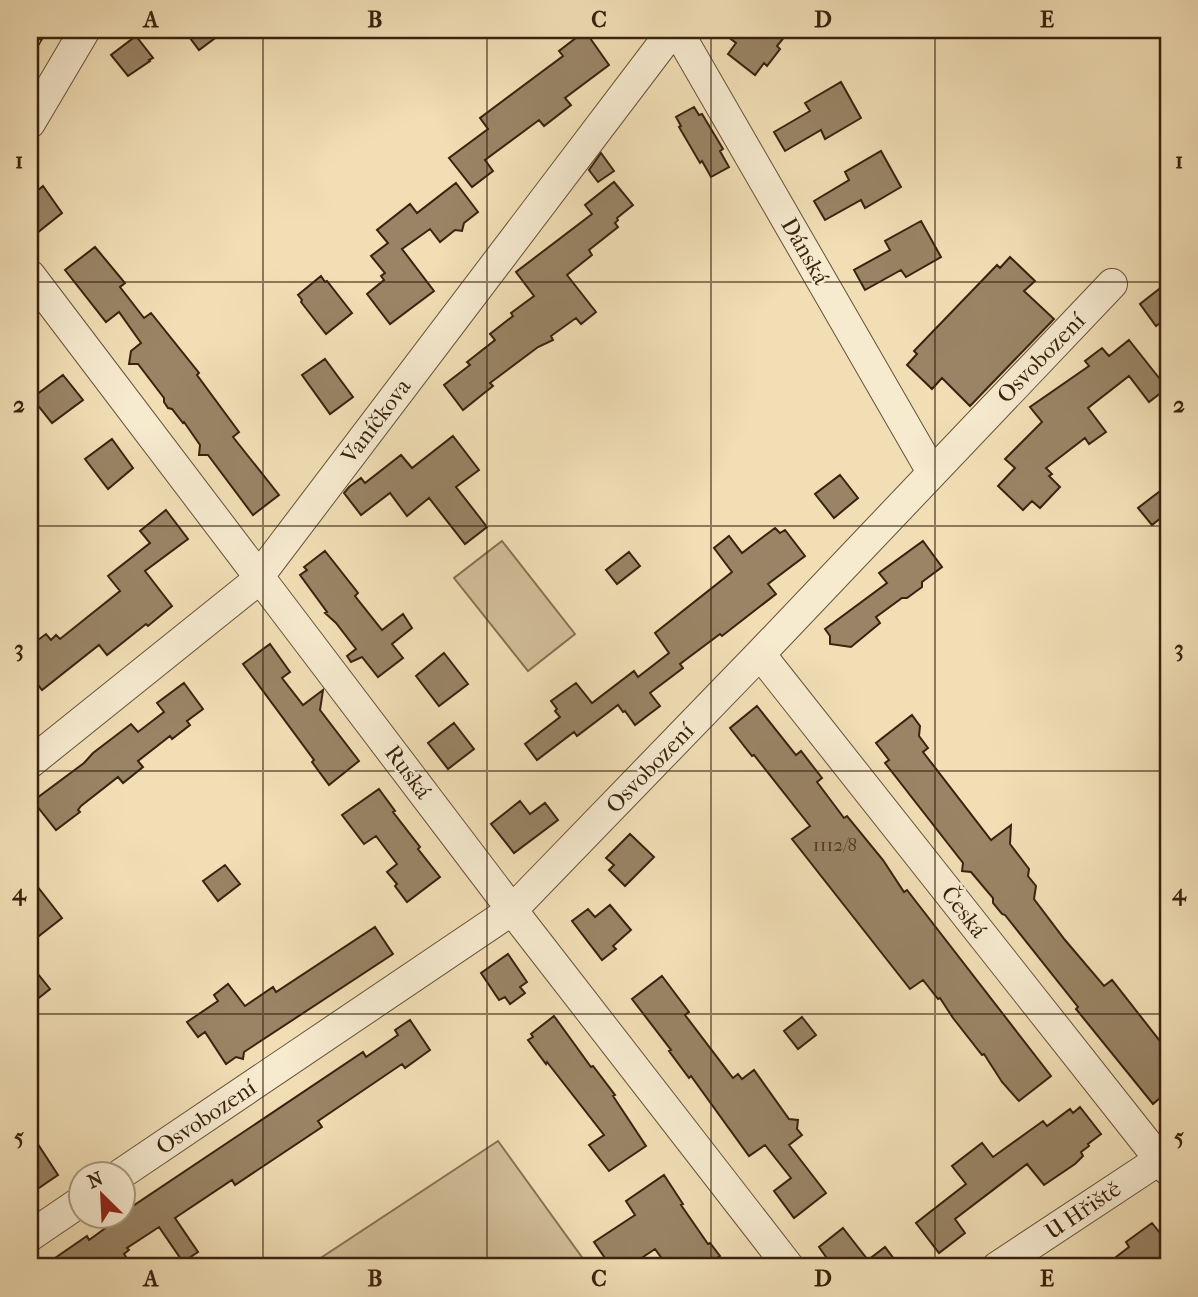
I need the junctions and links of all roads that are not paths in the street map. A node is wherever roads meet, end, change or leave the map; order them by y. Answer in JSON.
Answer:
{"nodes":[{"id":1,"x":85,"y":30,"type":"edge"},
{"id":2,"x":675,"y":30,"type":"edge"},
{"id":3,"x":30,"y":123,"type":"edge"},
{"id":4,"x":30,"y":275,"type":"edge"},
{"id":5,"x":1112,"y":284,"type":"dead end"},
{"id":6,"x":932,"y":472,"type":"junction"},
{"id":7,"x":260,"y":576,"type":"junction"},
{"id":8,"x":760,"y":654,"type":"junction"},
{"id":9,"x":30,"y":763,"type":"edge"},
{"id":10,"x":513,"y":910,"type":"junction"},
{"id":11,"x":1165,"y":1161,"type":"edge"},
{"id":12,"x":136,"y":1164,"type":"edge"},
{"id":13,"x":66,"y":1212,"type":"edge"},
{"id":14,"x":30,"y":1236,"type":"edge"},
{"id":15,"x":789,"y":1267,"type":"edge"},
{"id":16,"x":997,"y":1267,"type":"edge"}],
"edges":[{"from":1,"to":3,"type":"street"},
{"from":2,"to":6,"type":"street","name":"Dánská"},
{"from":2,"to":7,"type":"street","name":"Vaníčkova"},
{"from":4,"to":7,"type":"street","name":"Ruská"},
{"from":5,"to":6,"type":"street","name":"Osvobození"},
{"from":6,"to":8,"type":"street","name":"Osvobození"},
{"from":7,"to":9,"type":"street","name":"Vaníčkova"},
{"from":7,"to":10,"type":"street","name":"Ruská"},
{"from":8,"to":10,"type":"street","name":"Osvobození"},
{"from":8,"to":11,"type":"street","name":"Česká"},
{"from":10,"to":12,"type":"street","name":"Osvobození"},
{"from":10,"to":15,"type":"street","name":"Ruská"},
{"from":11,"to":16,"type":"street","name":"U Hřiště"},
{"from":13,"to":14,"type":"street"}]}
